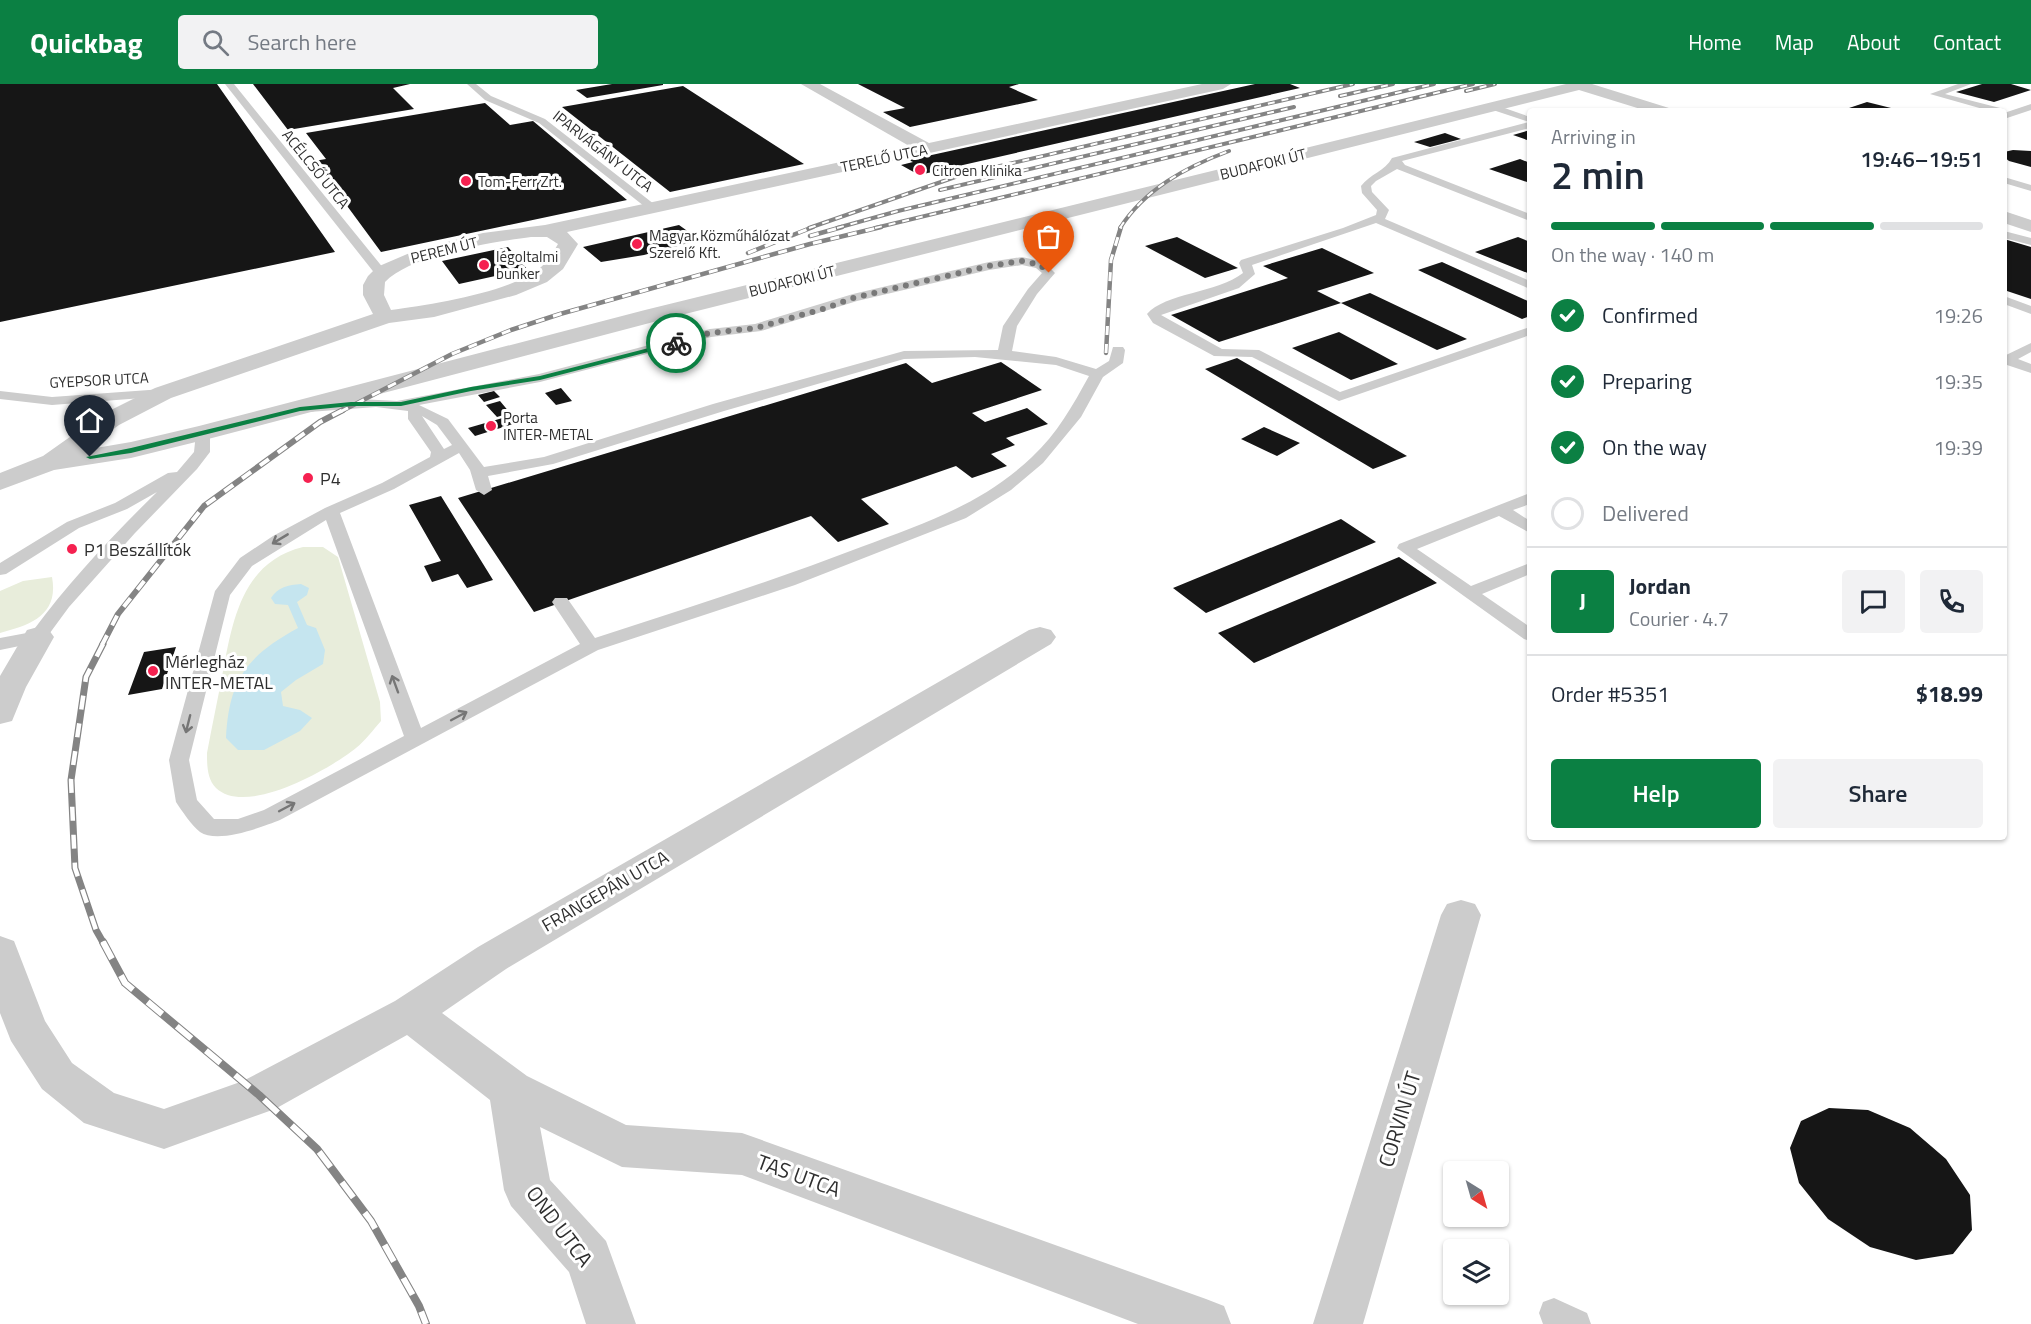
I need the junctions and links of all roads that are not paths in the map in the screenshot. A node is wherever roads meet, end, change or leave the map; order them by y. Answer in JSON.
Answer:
{"nodes":[{"id":1,"x":230,"y":84,"type":"edge"},
{"id":2,"x":471,"y":84,"type":"edge"},
{"id":3,"x":809,"y":84,"type":"edge"},
{"id":4,"x":1223,"y":84,"type":"edge"},
{"id":5,"x":1967,"y":84,"type":"edge"},
{"id":6,"x":1582,"y":85,"type":"edge"},
{"id":7,"x":1490,"y":106,"type":"junction"},
{"id":8,"x":2031,"y":107,"type":"edge"},
{"id":9,"x":1654,"y":108,"type":"edge"},
{"id":10,"x":1987,"y":108,"type":"edge"},
{"id":11,"x":2007,"y":113,"type":"edge"},
{"id":12,"x":1527,"y":119,"type":"edge"},
{"id":13,"x":1527,"y":126,"type":"edge"},
{"id":14,"x":928,"y":148,"type":"junction"},
{"id":15,"x":1396,"y":160,"type":"junction"},
{"id":16,"x":2007,"y":181,"type":"edge"},
{"id":17,"x":2031,"y":188,"type":"edge"},
{"id":18,"x":653,"y":208,"type":"junction"},
{"id":19,"x":1527,"y":217,"type":"edge"},
{"id":20,"x":2007,"y":218,"type":"edge"},
{"id":21,"x":1376,"y":219,"type":"junction"},
{"id":22,"x":2031,"y":226,"type":"edge"},
{"id":23,"x":545,"y":231,"type":"junction"},
{"id":24,"x":2007,"y":235,"type":"edge"},
{"id":25,"x":2031,"y":242,"type":"edge"},
{"id":26,"x":380,"y":272,"type":"junction"},
{"id":27,"x":1527,"y":284,"type":"edge"},
{"id":28,"x":2007,"y":301,"type":"edge"},
{"id":29,"x":2031,"y":310,"type":"edge"},
{"id":30,"x":386,"y":317,"type":"junction"},
{"id":31,"x":1527,"y":332,"type":"edge"},
{"id":32,"x":2031,"y":346,"type":"edge"},
{"id":33,"x":1118,"y":350,"type":"dead end"},
{"id":34,"x":1004,"y":356,"type":"junction"},
{"id":35,"x":2007,"y":358,"type":"edge"},
{"id":36,"x":2007,"y":359,"type":"edge"},
{"id":37,"x":2031,"y":369,"type":"edge"},
{"id":38,"x":1097,"y":374,"type":"junction"},
{"id":39,"x":163,"y":393,"type":"junction"},
{"id":40,"x":0,"y":395,"type":"edge"},
{"id":41,"x":408,"y":406,"type":"junction"},
{"id":42,"x":300,"y":409,"type":"junction"},
{"id":43,"x":203,"y":433,"type":"junction"},
{"id":44,"x":461,"y":446,"type":"junction"},
{"id":45,"x":437,"y":459,"type":"junction"},
{"id":46,"x":48,"y":463,"type":"junction"},
{"id":47,"x":192,"y":466,"type":"junction"},
{"id":48,"x":481,"y":472,"type":"junction"},
{"id":49,"x":0,"y":482,"type":"edge"},
{"id":50,"x":484,"y":490,"type":"dead end"},
{"id":51,"x":1527,"y":499,"type":"edge"},
{"id":52,"x":1501,"y":510,"type":"junction"},
{"id":53,"x":332,"y":511,"type":"junction"},
{"id":54,"x":1527,"y":526,"type":"edge"},
{"id":55,"x":1527,"y":569,"type":"edge"},
{"id":56,"x":0,"y":570,"type":"edge"},
{"id":57,"x":1469,"y":593,"type":"junction"},
{"id":58,"x":561,"y":602,"type":"dead end"},
{"id":59,"x":1527,"y":633,"type":"edge"},
{"id":60,"x":1040,"y":637,"type":"dead end"},
{"id":61,"x":38,"y":638,"type":"junction"},
{"id":62,"x":0,"y":644,"type":"edge"},
{"id":63,"x":591,"y":646,"type":"junction"},
{"id":64,"x":0,"y":713,"type":"edge"},
{"id":65,"x":415,"y":739,"type":"junction"},
{"id":66,"x":1461,"y":915,"type":"dead end"},
{"id":67,"x":0,"y":952,"type":"edge"},
{"id":68,"x":410,"y":1013,"type":"junction"},
{"id":69,"x":511,"y":1090,"type":"junction"},
{"id":70,"x":611,"y":1324,"type":"edge"},
{"id":71,"x":1206,"y":1324,"type":"edge"},
{"id":72,"x":1338,"y":1324,"type":"edge"}],
"edges":[{"from":1,"to":26,"type":"lane","name":"ACÉLCSŐ UTCA"},
{"from":2,"to":18,"type":"lane","name":"IPARVÁGÁNY UTCA"},
{"from":3,"to":14,"type":"street"},
{"from":4,"to":14,"type":"street","name":"TERELŐ UTCA"},
{"from":5,"to":10,"type":"lane"},
{"from":6,"to":7,"type":"street","name":"BUDAFOKI ÚT"},
{"from":6,"to":9,"type":"street"},
{"from":7,"to":12,"type":"lane"},
{"from":7,"to":42,"type":"street","name":"BUDAFOKI ÚT"},
{"from":8,"to":11,"type":"lane"},
{"from":13,"to":15,"type":"lane"},
{"from":14,"to":18,"type":"street","name":"TERELŐ UTCA"},
{"from":15,"to":19,"type":"lane"},
{"from":15,"to":21,"type":"lane"},
{"from":16,"to":17,"type":"lane"},
{"from":18,"to":23,"type":"street","name":"TERELŐ UTCA"},
{"from":20,"to":22,"type":"street"},
{"from":21,"to":27,"type":"lane"},
{"from":21,"to":31,"type":"lane"},
{"from":23,"to":26,"type":"street","name":"PEREM ÚT"},
{"from":23,"to":30,"type":"street"},
{"from":24,"to":25,"type":"lane"},
{"from":26,"to":30,"type":"street"},
{"from":28,"to":29,"type":"lane"},
{"from":30,"to":39,"type":"street"},
{"from":32,"to":35,"type":"lane"},
{"from":33,"to":38,"type":"lane"},
{"from":34,"to":38,"type":"lane"},
{"from":34,"to":41,"type":"lane"},
{"from":34,"to":48,"type":"lane"},
{"from":36,"to":37,"type":"lane"},
{"from":38,"to":63,"type":"lane"},
{"from":39,"to":40,"type":"lane","name":"GYEPSOR UTCA"},
{"from":39,"to":46,"type":"street"},
{"from":41,"to":42,"type":"lane"},
{"from":41,"to":44,"type":"lane"},
{"from":41,"to":45,"type":"lane"},
{"from":42,"to":43,"type":"street","name":"BUDAFOKI ÚT"},
{"from":43,"to":46,"type":"street","name":"BUDAFOKI ÚT"},
{"from":43,"to":47,"type":"lane"},
{"from":44,"to":45,"type":"lane"},
{"from":44,"to":48,"type":"lane"},
{"from":45,"to":53,"type":"lane"},
{"from":46,"to":49,"type":"street","name":"BUDAFOKI ÚT"},
{"from":47,"to":56,"type":"lane"},
{"from":47,"to":61,"type":"lane"},
{"from":48,"to":50,"type":"lane"},
{"from":51,"to":52,"type":"lane"},
{"from":52,"to":54,"type":"lane"},
{"from":52,"to":57,"type":"lane"},
{"from":65,"to":53,"type":"lane","one_way":true},
{"from":53,"to":65,"type":"lane","one_way":true},
{"from":55,"to":57,"type":"lane"},
{"from":57,"to":59,"type":"lane"},
{"from":58,"to":63,"type":"lane"},
{"from":60,"to":68,"type":"street","name":"FRANGEPÁN UTCA"},
{"from":61,"to":62,"type":"lane"},
{"from":61,"to":64,"type":"street"},
{"from":65,"to":63,"type":"lane","one_way":true},
{"from":66,"to":72,"type":"street","name":"CORVIN ÚT"},
{"from":67,"to":68,"type":"street","name":"FRANGEPÁN UTCA"},
{"from":68,"to":69,"type":"street","name":"TAS UTCA"},
{"from":69,"to":70,"type":"street","name":"OND UTCA"},
{"from":69,"to":71,"type":"street","name":"TAS UTCA"}]}
